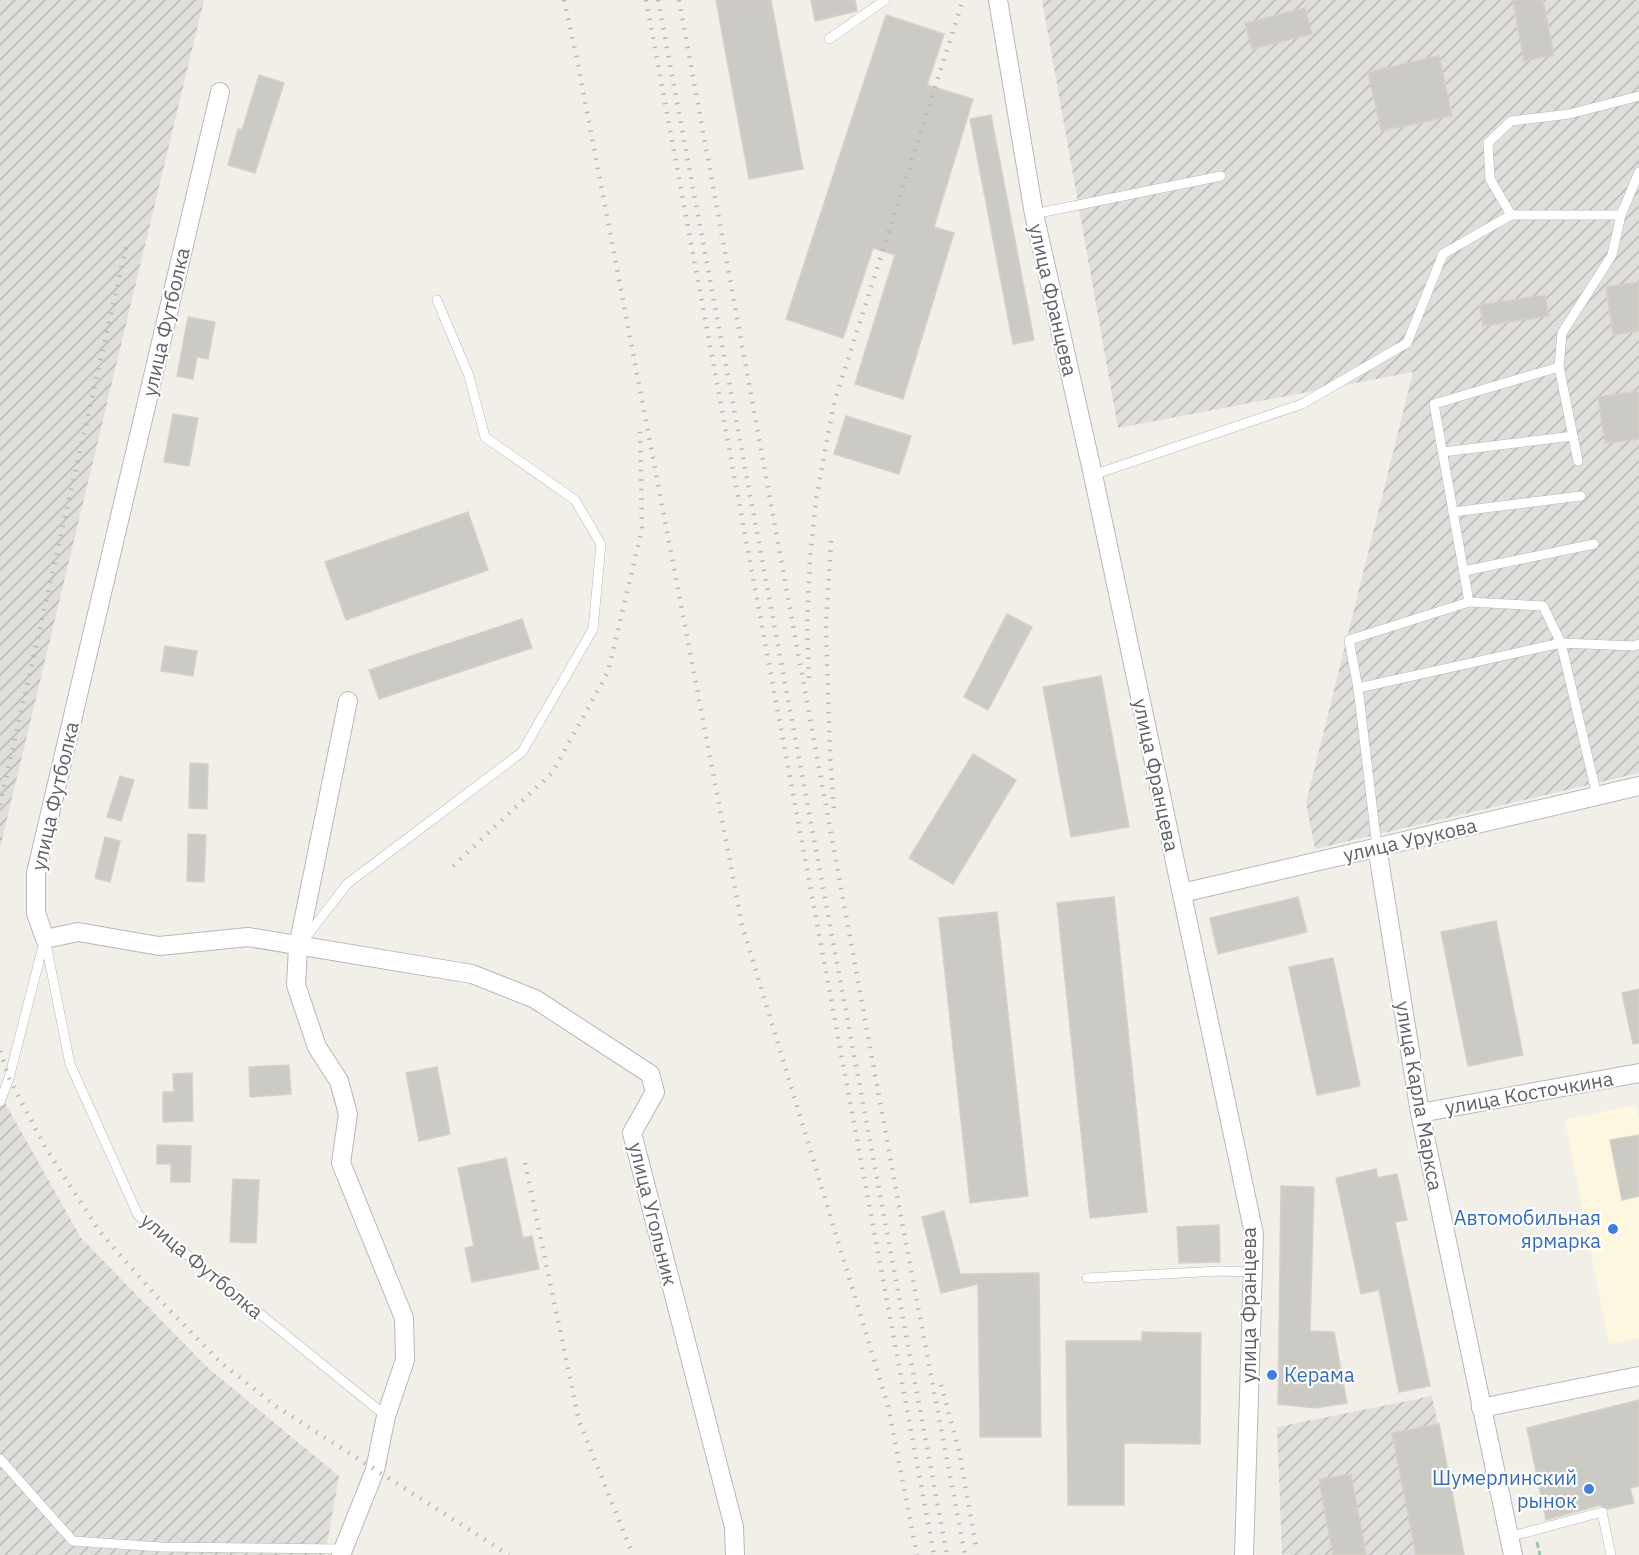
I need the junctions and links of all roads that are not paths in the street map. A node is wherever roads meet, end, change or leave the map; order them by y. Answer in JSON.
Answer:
{"nodes":[{"id":1,"x":885,"y":0,"type":"edge"},
{"id":2,"x":998,"y":0,"type":"edge"},
{"id":3,"x":829,"y":39,"type":"dead end"},
{"id":4,"x":220,"y":92,"type":"dead end"},
{"id":5,"x":1639,"y":96,"type":"edge"},
{"id":6,"x":1639,"y":172,"type":"edge"},
{"id":7,"x":1221,"y":176,"type":"dead end"},
{"id":8,"x":1034,"y":214,"type":"junction"},
{"id":9,"x":1511,"y":215,"type":"junction"},
{"id":10,"x":1621,"y":215,"type":"junction"},
{"id":11,"x":437,"y":300,"type":"dead end"},
{"id":12,"x":1559,"y":367,"type":"junction"},
{"id":13,"x":1573,"y":435,"type":"junction"},
{"id":14,"x":1443,"y":452,"type":"junction"},
{"id":15,"x":1578,"y":461,"type":"dead end"},
{"id":16,"x":1093,"y":475,"type":"junction"},
{"id":17,"x":1581,"y":496,"type":"dead end"},
{"id":18,"x":1453,"y":512,"type":"junction"},
{"id":19,"x":1594,"y":544,"type":"dead end"},
{"id":20,"x":1464,"y":571,"type":"junction"},
{"id":21,"x":1469,"y":602,"type":"junction"},
{"id":22,"x":1561,"y":643,"type":"junction"},
{"id":23,"x":1639,"y":644,"type":"edge"},
{"id":24,"x":1358,"y":688,"type":"junction"},
{"id":25,"x":348,"y":701,"type":"dead end"},
{"id":26,"x":1639,"y":786,"type":"edge"},
{"id":27,"x":1597,"y":796,"type":"junction"},
{"id":28,"x":1377,"y":848,"type":"junction"},
{"id":29,"x":1182,"y":893,"type":"junction"},
{"id":30,"x":45,"y":939,"type":"junction"},
{"id":31,"x":298,"y":947,"type":"junction"},
{"id":32,"x":1639,"y":1073,"type":"edge"},
{"id":33,"x":0,"y":1102,"type":"edge"},
{"id":34,"x":1420,"y":1113,"type":"junction"},
{"id":35,"x":1252,"y":1272,"type":"junction"},
{"id":36,"x":1087,"y":1278,"type":"dead end"},
{"id":37,"x":1639,"y":1376,"type":"edge"},
{"id":38,"x":1481,"y":1408,"type":"junction"},
{"id":39,"x":386,"y":1416,"type":"junction"},
{"id":40,"x":0,"y":1459,"type":"edge"},
{"id":41,"x":1511,"y":1546,"type":"edge"},
{"id":42,"x":342,"y":1552,"type":"edge"},
{"id":43,"x":735,"y":1555,"type":"edge"},
{"id":44,"x":1244,"y":1555,"type":"edge"},
{"id":45,"x":1611,"y":1555,"type":"edge"}],
"edges":[{"from":1,"to":3,"type":"lane"},
{"from":2,"to":8,"type":"street","name":"улица Францева"},
{"from":4,"to":30,"type":"street","name":"улица Футболка"},
{"from":5,"to":9,"type":"lane"},
{"from":6,"to":10,"type":"lane"},
{"from":7,"to":8,"type":"lane"},
{"from":8,"to":16,"type":"street","name":"улица Францева"},
{"from":9,"to":10,"type":"lane"},
{"from":9,"to":16,"type":"lane"},
{"from":10,"to":12,"type":"lane"},
{"from":11,"to":31,"type":"lane"},
{"from":12,"to":13,"type":"lane"},
{"from":12,"to":14,"type":"lane"},
{"from":13,"to":14,"type":"lane"},
{"from":13,"to":15,"type":"lane"},
{"from":14,"to":18,"type":"lane"},
{"from":16,"to":29,"type":"street","name":"улица Францева"},
{"from":17,"to":18,"type":"lane"},
{"from":18,"to":20,"type":"lane"},
{"from":19,"to":20,"type":"lane"},
{"from":20,"to":21,"type":"lane"},
{"from":21,"to":22,"type":"lane"},
{"from":21,"to":24,"type":"lane"},
{"from":22,"to":23,"type":"lane"},
{"from":22,"to":24,"type":"lane"},
{"from":22,"to":27,"type":"lane"},
{"from":24,"to":28,"type":"lane"},
{"from":25,"to":31,"type":"street"},
{"from":26,"to":27,"type":"street","name":"улица Урукова"},
{"from":27,"to":28,"type":"street","name":"улица Урукова"},
{"from":28,"to":29,"type":"street","name":"улица Урукова"},
{"from":28,"to":34,"type":"street","name":"улица Карла Маркса"},
{"from":29,"to":35,"type":"street","name":"улица Францева"},
{"from":30,"to":31,"type":"street","name":"улица Угольник"},
{"from":30,"to":33,"type":"lane"},
{"from":30,"to":39,"type":"lane","name":"улица Футболка"},
{"from":31,"to":39,"type":"street"},
{"from":31,"to":43,"type":"street","name":"улица Угольник"},
{"from":32,"to":34,"type":"street","name":"улица Косточкина"},
{"from":34,"to":38,"type":"street","name":"улица Карла Маркса"},
{"from":35,"to":36,"type":"lane"},
{"from":35,"to":44,"type":"street","name":"улица Францева"},
{"from":37,"to":38,"type":"street"},
{"from":38,"to":41,"type":"street","name":"улица Карла Маркса"},
{"from":39,"to":42,"type":"street"},
{"from":40,"to":42,"type":"lane"},
{"from":41,"to":45,"type":"lane"}]}
